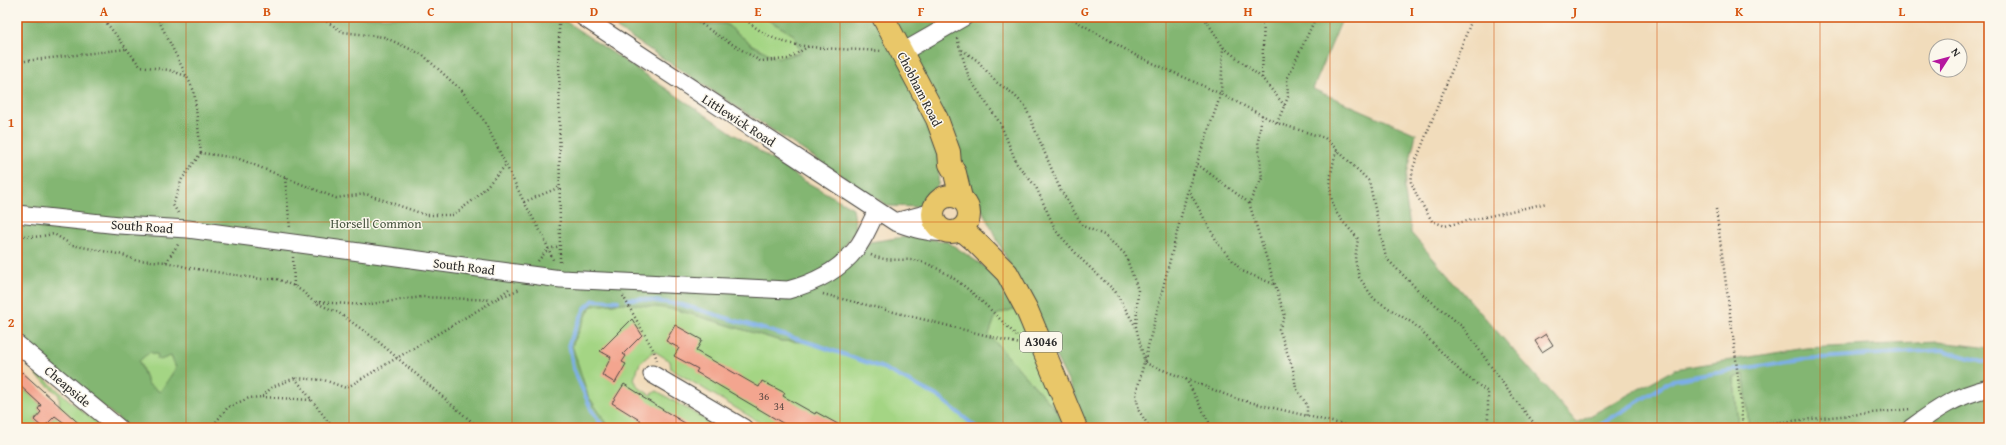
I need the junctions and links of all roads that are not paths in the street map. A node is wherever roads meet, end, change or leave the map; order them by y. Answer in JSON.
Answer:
{"nodes":[{"id":1,"x":583,"y":17,"type":"edge"},
{"id":2,"x":883,"y":17,"type":"edge"},
{"id":3,"x":958,"y":20,"type":"edge"},
{"id":4,"x":902,"y":53,"type":"junction"},
{"id":5,"x":877,"y":211,"type":"junction"},
{"id":6,"x":17,"y":214,"type":"edge"},
{"id":7,"x":952,"y":214,"type":"junction"},
{"id":8,"x":895,"y":222,"type":"junction"},
{"id":9,"x":17,"y":344,"type":"edge"},
{"id":10,"x":653,"y":374,"type":"road end"},
{"id":11,"x":1989,"y":388,"type":"edge"},
{"id":12,"x":119,"y":428,"type":"edge"},
{"id":13,"x":744,"y":428,"type":"edge"},
{"id":14,"x":1076,"y":428,"type":"edge"},
{"id":15,"x":1911,"y":428,"type":"edge"}],
"edges":[{"from":1,"to":5,"type":"street","name":"Littlewick Road"},
{"from":2,"to":4,"type":"main road","name":"Chobham Road"},
{"from":3,"to":4,"type":"street"},
{"from":4,"to":7,"type":"main road","name":"Chobham Road"},
{"from":5,"to":6,"type":"street","name":"South Road"},
{"from":5,"to":8,"type":"street","name":"Littlewick Road"},
{"from":7,"to":8,"type":"street"},
{"from":7,"to":8,"type":"street","name":"Littlewick Road"},
{"from":7,"to":14,"type":"main road","number":"A3046"},
{"from":9,"to":12,"type":"street","name":"Cheapside"},
{"from":10,"to":13,"type":"street"},
{"from":11,"to":15,"type":"street"}]}
